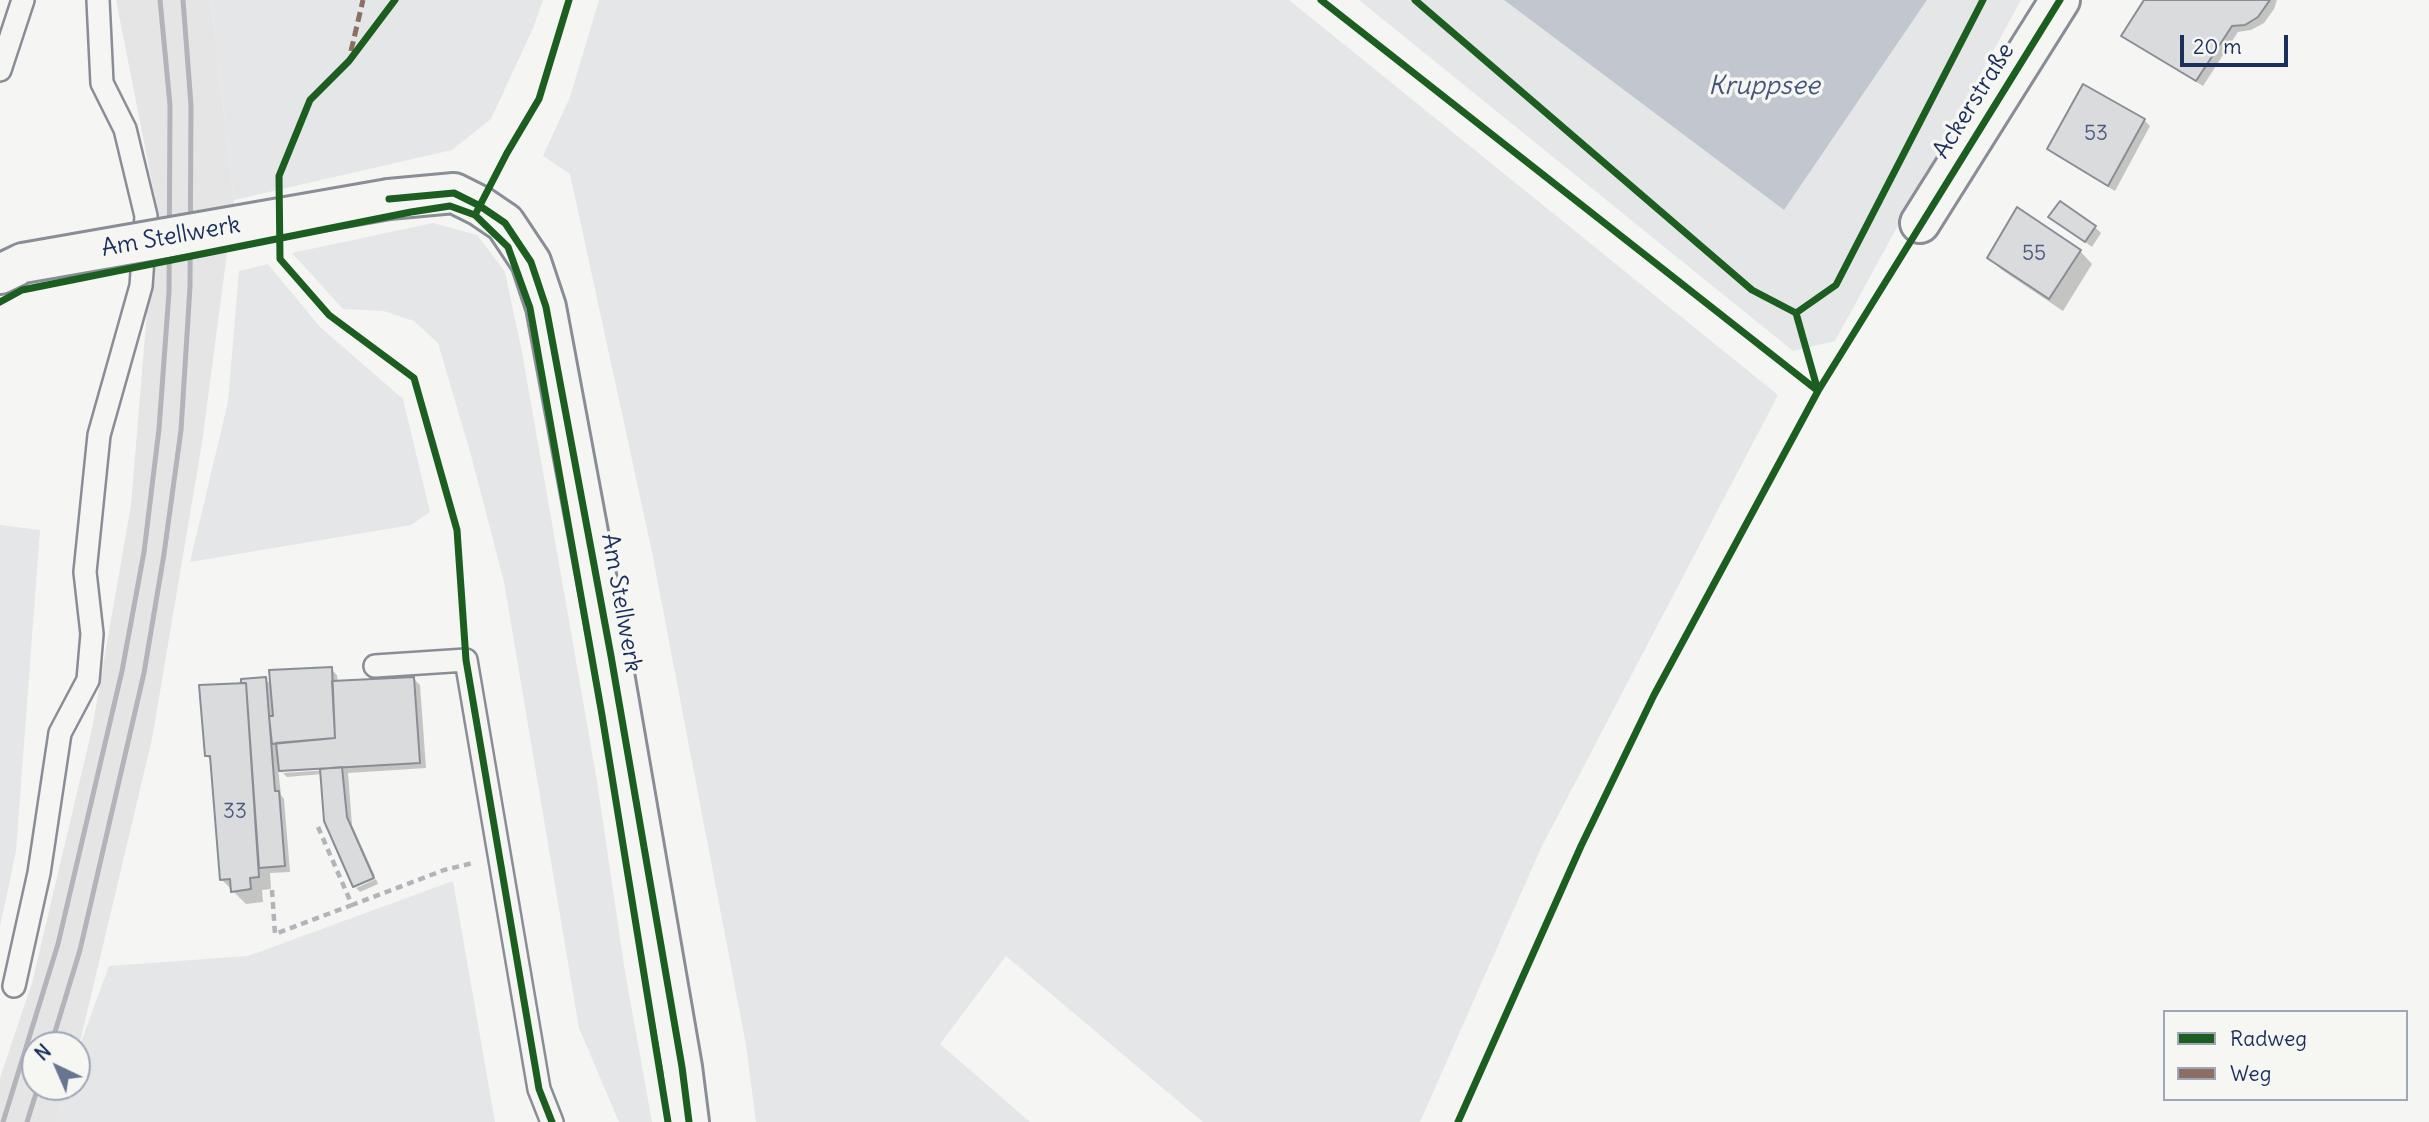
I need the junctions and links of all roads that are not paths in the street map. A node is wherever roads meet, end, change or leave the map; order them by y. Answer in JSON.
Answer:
{"nodes":[{"id":1,"x":23,"y":0,"type":"edge"},
{"id":2,"x":98,"y":0,"type":"edge"},
{"id":3,"x":2060,"y":0,"type":"edge"},
{"id":4,"x":0,"y":70,"type":"edge"},
{"id":5,"x":1920,"y":223,"type":"dead end"},
{"id":6,"x":11,"y":268,"type":"edge"},
{"id":7,"x":375,"y":666,"type":"dead end"},
{"id":8,"x":14,"y":986,"type":"dead end"},
{"id":9,"x":552,"y":1122,"type":"edge"},
{"id":10,"x":689,"y":1122,"type":"edge"}],
"edges":[{"from":1,"to":4,"type":"lane"},
{"from":2,"to":8,"type":"lane"},
{"from":3,"to":5,"type":"street","name":"Ackerstraße"},
{"from":6,"to":10,"type":"street","name":"Am Stellwerk","bridge":true},
{"from":7,"to":9,"type":"lane"}]}
